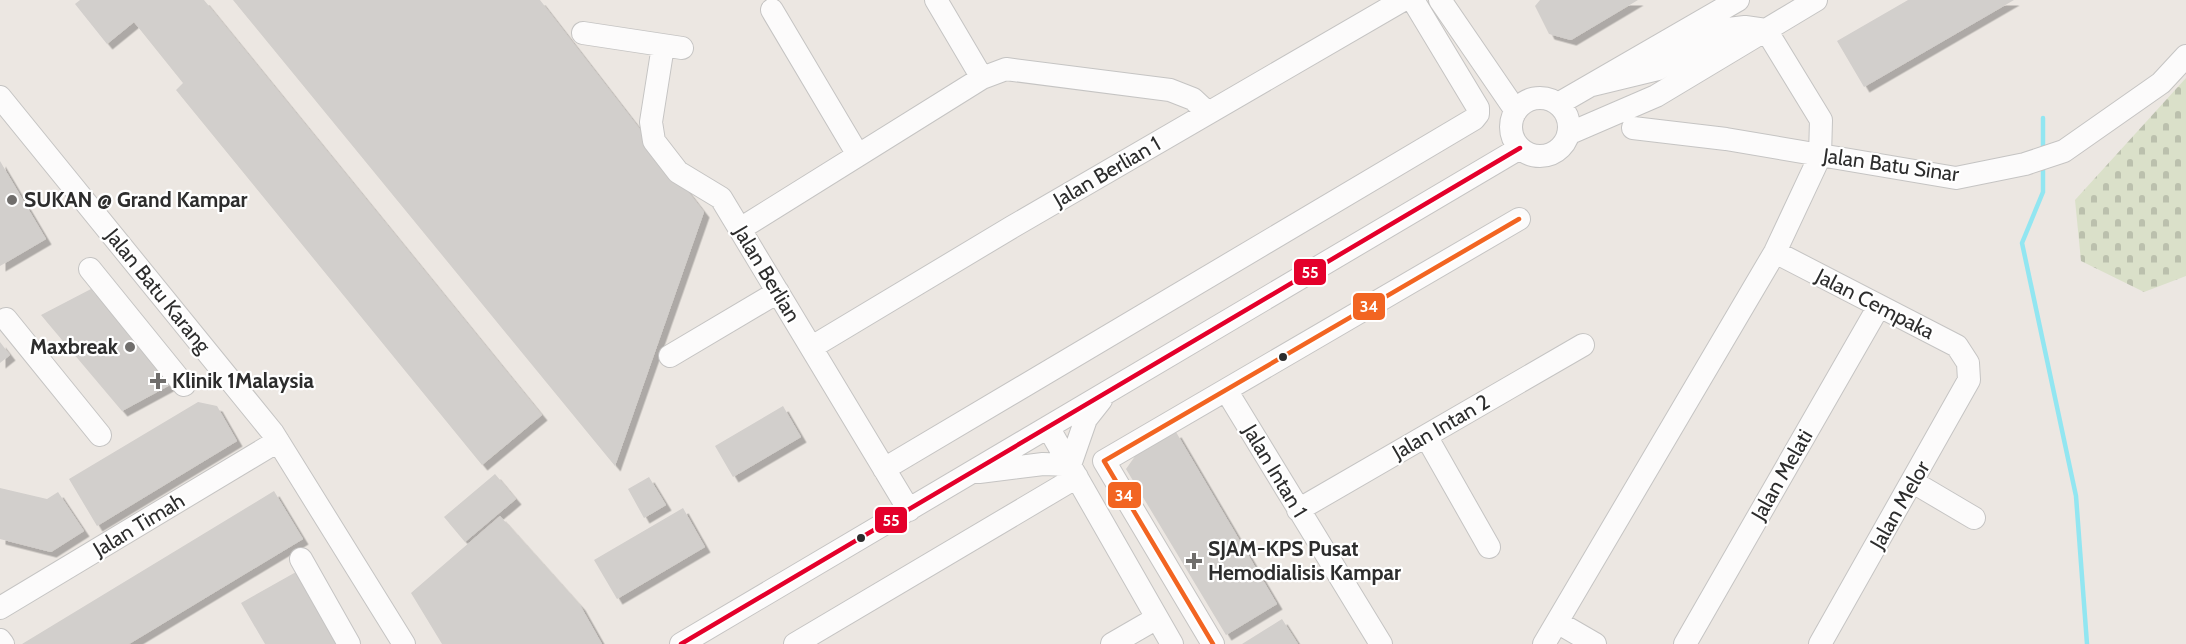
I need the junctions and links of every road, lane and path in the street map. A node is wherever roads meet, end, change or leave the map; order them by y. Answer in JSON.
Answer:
{"nodes":[{"id":1,"x":936,"y":0,"type":"edge"},
{"id":2,"x":1403,"y":0,"type":"edge"},
{"id":3,"x":1413,"y":0,"type":"edge"},
{"id":4,"x":1440,"y":0,"type":"edge"},
{"id":5,"x":1738,"y":0,"type":"edge"},
{"id":6,"x":1816,"y":0,"type":"edge"},
{"id":7,"x":772,"y":10,"type":"dead end"},
{"id":8,"x":1766,"y":30,"type":"junction"},
{"id":9,"x":583,"y":33,"type":"dead end"},
{"id":10,"x":2186,"y":56,"type":"edge"},
{"id":11,"x":982,"y":78,"type":"junction"},
{"id":12,"x":1592,"y":85,"type":"junction"},
{"id":13,"x":0,"y":97,"type":"edge"},
{"id":14,"x":1558,"y":104,"type":"junction"},
{"id":15,"x":1516,"y":111,"type":"junction"},
{"id":16,"x":1208,"y":113,"type":"junction"},
{"id":17,"x":1633,"y":128,"type":"dead end"},
{"id":18,"x":1568,"y":134,"type":"junction"},
{"id":19,"x":1520,"y":148,"type":"junction"},
{"id":20,"x":858,"y":155,"type":"junction"},
{"id":21,"x":1820,"y":156,"type":"junction"},
{"id":22,"x":1519,"y":219,"type":"dead end"},
{"id":23,"x":740,"y":229,"type":"junction"},
{"id":24,"x":1775,"y":252,"type":"junction"},
{"id":25,"x":90,"y":270,"type":"dead end"},
{"id":26,"x":778,"y":292,"type":"junction"},
{"id":27,"x":1879,"y":306,"type":"junction"},
{"id":28,"x":6,"y":319,"type":"dead end"},
{"id":29,"x":1583,"y":345,"type":"dead end"},
{"id":30,"x":812,"y":347,"type":"junction"},
{"id":31,"x":670,"y":356,"type":"dead end"},
{"id":32,"x":1968,"y":363,"type":"joint"},
{"id":33,"x":184,"y":385,"type":"dead end"},
{"id":34,"x":1226,"y":390,"type":"junction"},
{"id":35,"x":1108,"y":392,"type":"junction"},
{"id":36,"x":1048,"y":427,"type":"junction"},
{"id":37,"x":100,"y":435,"type":"dead end"},
{"id":38,"x":1426,"y":436,"type":"junction"},
{"id":39,"x":278,"y":441,"type":"junction"},
{"id":40,"x":884,"y":469,"type":"junction"},
{"id":41,"x":1073,"y":471,"type":"junction"},
{"id":42,"x":969,"y":474,"type":"junction"},
{"id":43,"x":1913,"y":482,"type":"junction"},
{"id":44,"x":909,"y":510,"type":"junction"},
{"id":45,"x":1298,"y":510,"type":"junction"},
{"id":46,"x":1974,"y":518,"type":"dead end"},
{"id":47,"x":1489,"y":547,"type":"dead end"},
{"id":48,"x":301,"y":559,"type":"dead end"},
{"id":49,"x":0,"y":608,"type":"edge"},
{"id":50,"x":1157,"y":618,"type":"junction"},
{"id":51,"x":1557,"y":622,"type":"junction"},
{"id":52,"x":0,"y":640,"type":"edge"},
{"id":53,"x":3,"y":644,"type":"edge"},
{"id":54,"x":349,"y":644,"type":"edge"},
{"id":55,"x":404,"y":644,"type":"edge"},
{"id":56,"x":681,"y":644,"type":"edge"},
{"id":57,"x":795,"y":644,"type":"edge"},
{"id":58,"x":1112,"y":644,"type":"edge"},
{"id":59,"x":1172,"y":644,"type":"edge"},
{"id":60,"x":1212,"y":644,"type":"edge"},
{"id":61,"x":1381,"y":644,"type":"edge"},
{"id":62,"x":1544,"y":644,"type":"edge"},
{"id":63,"x":1595,"y":644,"type":"edge"},
{"id":64,"x":1685,"y":644,"type":"edge"},
{"id":65,"x":1820,"y":644,"type":"edge"}],
"edges":[{"from":1,"to":11,"type":"street"},
{"from":2,"to":16,"type":"street","name":"Jalan Berlian 1"},
{"from":3,"to":40,"type":"street"},
{"from":4,"to":15,"type":"street"},
{"from":5,"to":12,"type":"street"},
{"from":6,"to":8,"type":"street"},
{"from":7,"to":20,"type":"street"},
{"from":8,"to":12,"type":"street"},
{"from":8,"to":18,"type":"street"},
{"from":8,"to":21,"type":"street"},
{"from":9,"to":23,"type":"street","name":"Jalan Berlian"},
{"from":10,"to":21,"type":"street","name":"Jalan Batu Sinar"},
{"from":11,"to":16,"type":"street"},
{"from":11,"to":20,"type":"street"},
{"from":12,"to":14,"type":"street"},
{"from":13,"to":39,"type":"street","name":"Jalan Batu Karang"},
{"from":14,"to":15,"type":"street"},
{"from":14,"to":18,"type":"street"},
{"from":15,"to":19,"type":"street"},
{"from":16,"to":30,"type":"street","name":"Jalan Berlian 1"},
{"from":17,"to":21,"type":"street","name":"Jalan Batu Sinar"},
{"from":18,"to":19,"type":"street"},
{"from":19,"to":35,"type":"street"},
{"from":20,"to":23,"type":"street"},
{"from":21,"to":24,"type":"street"},
{"from":22,"to":34,"type":"street"},
{"from":23,"to":26,"type":"street","name":"Jalan Berlian"},
{"from":24,"to":27,"type":"street","name":"Jalan Cempaka"},
{"from":24,"to":51,"type":"street"},
{"from":25,"to":33,"type":"street"},
{"from":26,"to":30,"type":"street","name":"Jalan Berlian"},
{"from":26,"to":31,"type":"street"},
{"from":27,"to":32,"type":"street","name":"Jalan Cempaka"},
{"from":27,"to":64,"type":"street","name":"Jalan Melati"},
{"from":28,"to":37,"type":"street"},
{"from":29,"to":38,"type":"street","name":"Jalan Intan 2"},
{"from":30,"to":40,"type":"street","name":"Jalan Berlian"},
{"from":32,"to":43,"type":"street","name":"Jalan Melor"},
{"from":34,"to":45,"type":"street","name":"Jalan Intan 1"},
{"from":34,"to":60,"type":"street"},
{"from":35,"to":36,"type":"street"},
{"from":35,"to":41,"type":"street"},
{"from":36,"to":41,"type":"street"},
{"from":36,"to":42,"type":"street"},
{"from":38,"to":45,"type":"street","name":"Jalan Intan 2"},
{"from":38,"to":47,"type":"street"},
{"from":39,"to":49,"type":"street","name":"Jalan Timah"},
{"from":39,"to":55,"type":"street","name":"Jalan Batu Karang"},
{"from":40,"to":44,"type":"street","name":"Jalan Berlian"},
{"from":41,"to":42,"type":"street"},
{"from":41,"to":50,"type":"street"},
{"from":41,"to":57,"type":"street"},
{"from":42,"to":44,"type":"street"},
{"from":43,"to":46,"type":"street"},
{"from":43,"to":65,"type":"street","name":"Jalan Melor"},
{"from":44,"to":56,"type":"street"},
{"from":45,"to":61,"type":"street","name":"Jalan Intan 1"},
{"from":48,"to":54,"type":"street"},
{"from":50,"to":58,"type":"street"},
{"from":50,"to":59,"type":"street"},
{"from":51,"to":62,"type":"street"},
{"from":51,"to":63,"type":"street"},
{"from":52,"to":53,"type":"street"}]}
